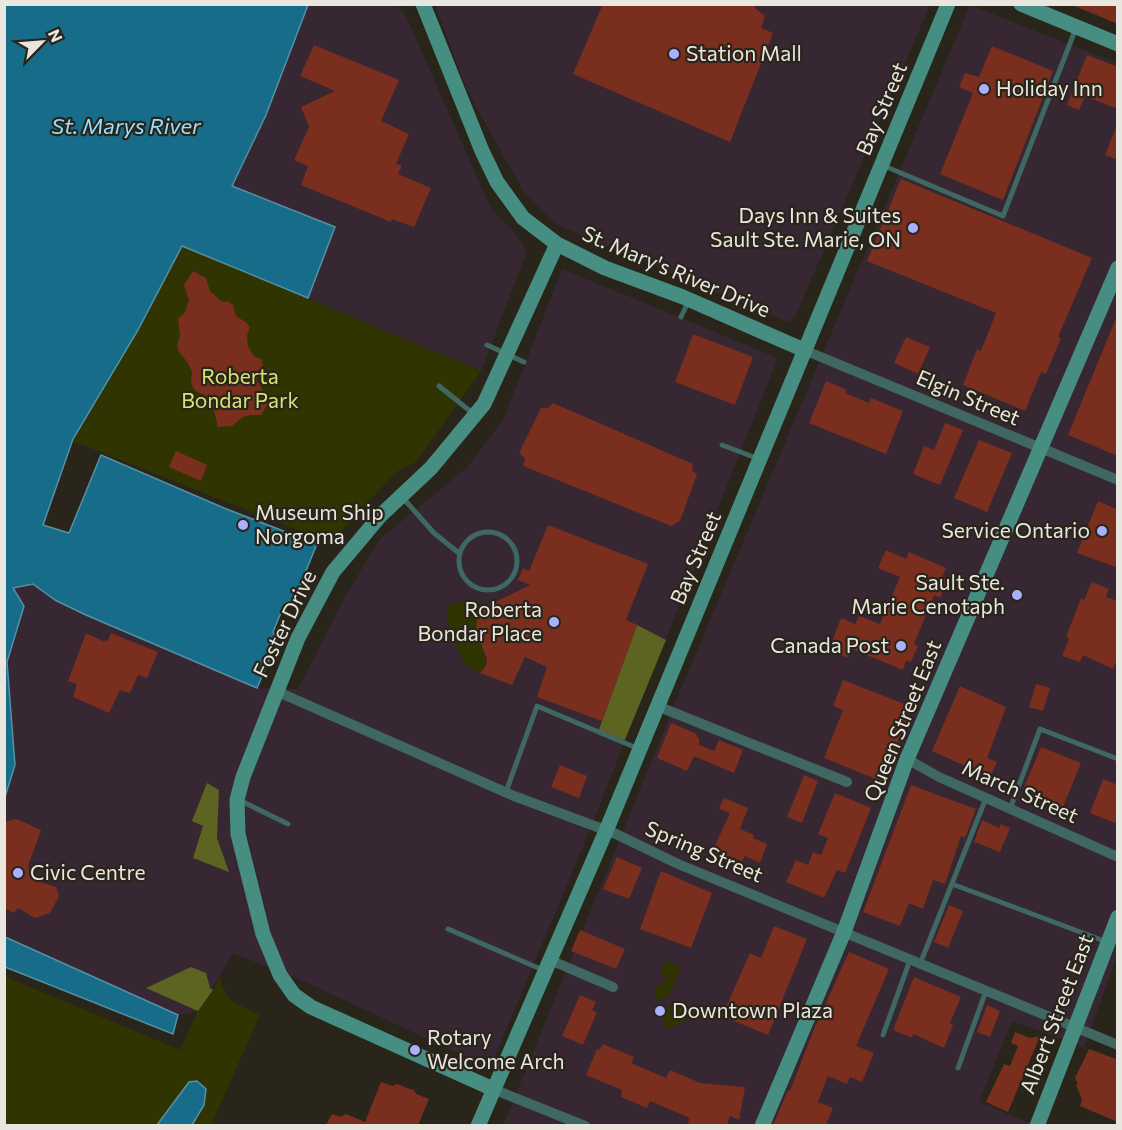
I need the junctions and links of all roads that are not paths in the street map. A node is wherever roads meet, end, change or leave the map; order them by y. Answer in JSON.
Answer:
{"nodes":[{"id":1,"x":423,"y":4,"type":"edge"},
{"id":2,"x":948,"y":4,"type":"edge"},
{"id":3,"x":1021,"y":4,"type":"edge"},
{"id":4,"x":1076,"y":27,"type":"junction"},
{"id":5,"x":1118,"y":44,"type":"edge"},
{"id":6,"x":881,"y":165,"type":"junction"},
{"id":7,"x":557,"y":244,"type":"junction"},
{"id":8,"x":1118,"y":268,"type":"edge"},
{"id":9,"x":689,"y":300,"type":"junction"},
{"id":10,"x":681,"y":317,"type":"dead end"},
{"id":11,"x":487,"y":345,"type":"dead end"},
{"id":12,"x":804,"y":350,"type":"junction"},
{"id":13,"x":508,"y":354,"type":"junction"},
{"id":14,"x":524,"y":362,"type":"dead end"},
{"id":15,"x":439,"y":386,"type":"dead end"},
{"id":16,"x":476,"y":416,"type":"junction"},
{"id":17,"x":722,"y":445,"type":"dead end"},
{"id":18,"x":1041,"y":450,"type":"junction"},
{"id":19,"x":759,"y":459,"type":"junction"},
{"id":20,"x":1118,"y":480,"type":"edge"},
{"id":21,"x":402,"y":497,"type":"junction"},
{"id":22,"x":460,"y":554,"type":"junction"},
{"id":23,"x":276,"y":691,"type":"junction"},
{"id":24,"x":657,"y":706,"type":"junction"},
{"id":25,"x":639,"y":748,"type":"junction"},
{"id":26,"x":907,"y":759,"type":"junction"},
{"id":27,"x":1118,"y":759,"type":"edge"},
{"id":28,"x":847,"y":782,"type":"dead end"},
{"id":29,"x":506,"y":792,"type":"junction"},
{"id":30,"x":986,"y":798,"type":"junction"},
{"id":31,"x":237,"y":800,"type":"junction"},
{"id":32,"x":1010,"y":809,"type":"junction"},
{"id":33,"x":288,"y":824,"type":"dead end"},
{"id":34,"x":606,"y":831,"type":"junction"},
{"id":35,"x":1118,"y":858,"type":"edge"},
{"id":36,"x":952,"y":884,"type":"junction"},
{"id":37,"x":1118,"y":917,"type":"edge"},
{"id":38,"x":448,"y":929,"type":"dead end"},
{"id":39,"x":844,"y":932,"type":"junction"},
{"id":40,"x":1107,"y":942,"type":"junction"},
{"id":41,"x":915,"y":962,"type":"junction"},
{"id":42,"x":547,"y":966,"type":"junction"},
{"id":43,"x":613,"y":987,"type":"dead end"},
{"id":44,"x":986,"y":991,"type":"junction"},
{"id":45,"x":1076,"y":1028,"type":"junction"},
{"id":46,"x":883,"y":1035,"type":"dead end"},
{"id":47,"x":1118,"y":1045,"type":"edge"},
{"id":48,"x":958,"y":1068,"type":"dead end"},
{"id":49,"x":492,"y":1089,"type":"junction"},
{"id":50,"x":478,"y":1125,"type":"edge"},
{"id":51,"x":585,"y":1125,"type":"edge"},
{"id":52,"x":762,"y":1125,"type":"edge"},
{"id":53,"x":1037,"y":1125,"type":"edge"}],
"edges":[{"from":1,"to":7,"type":"main road","name":"St. Mary's River Drive"},
{"from":2,"to":6,"type":"main road","name":"Bay Street"},
{"from":3,"to":4,"type":"main road"},
{"from":4,"to":5,"type":"main road"},
{"from":4,"to":6,"type":"lane"},
{"from":6,"to":12,"type":"main road","name":"Bay Street"},
{"from":7,"to":9,"type":"main road","name":"St. Mary's River Drive"},
{"from":7,"to":13,"type":"main road","name":"Foster Drive"},
{"from":8,"to":18,"type":"main road","name":"Queen Street East"},
{"from":9,"to":10,"type":"lane"},
{"from":9,"to":12,"type":"main road","name":"St. Mary's River Drive"},
{"from":11,"to":13,"type":"lane"},
{"from":12,"to":18,"type":"street","name":"Elgin Street"},
{"from":12,"to":19,"type":"main road","name":"Bay Street"},
{"from":13,"to":14,"type":"lane"},
{"from":13,"to":16,"type":"main road","name":"Foster Drive"},
{"from":15,"to":16,"type":"lane"},
{"from":16,"to":21,"type":"main road","name":"Foster Drive"},
{"from":17,"to":19,"type":"lane"},
{"from":18,"to":20,"type":"street","name":"Elgin Street"},
{"from":18,"to":26,"type":"main road","name":"Queen Street East"},
{"from":19,"to":24,"type":"main road","name":"Bay Street"},
{"from":21,"to":22,"type":"lane"},
{"from":21,"to":23,"type":"main road","name":"Foster Drive"},
{"from":22,"to":22,"type":"lane"},
{"from":23,"to":29,"type":"street","name":"Spring Street"},
{"from":23,"to":31,"type":"main road","name":"Foster Drive"},
{"from":24,"to":25,"type":"main road","name":"Bay Street"},
{"from":24,"to":28,"type":"street"},
{"from":25,"to":29,"type":"lane"},
{"from":25,"to":34,"type":"main road","name":"Bay Street"},
{"from":26,"to":30,"type":"street","name":"March Street"},
{"from":26,"to":39,"type":"main road","name":"Queen Street East"},
{"from":27,"to":32,"type":"lane"},
{"from":29,"to":34,"type":"street","name":"Spring Street"},
{"from":30,"to":32,"type":"street","name":"March Street"},
{"from":30,"to":36,"type":"lane"},
{"from":31,"to":33,"type":"lane"},
{"from":31,"to":49,"type":"main road","name":"Foster Drive"},
{"from":32,"to":35,"type":"street","name":"March Street"},
{"from":34,"to":39,"type":"street","name":"Spring Street"},
{"from":34,"to":42,"type":"main road","name":"Bay Street"},
{"from":36,"to":40,"type":"lane"},
{"from":36,"to":41,"type":"lane"},
{"from":37,"to":40,"type":"main road","name":"Albert Street East"},
{"from":38,"to":42,"type":"lane"},
{"from":39,"to":41,"type":"street","name":"Spring Street"},
{"from":39,"to":52,"type":"main road","name":"Queen Street East"},
{"from":40,"to":45,"type":"main road","name":"Albert Street East"},
{"from":41,"to":44,"type":"street","name":"Spring Street"},
{"from":41,"to":46,"type":"lane"},
{"from":42,"to":43,"type":"street"},
{"from":42,"to":49,"type":"main road","name":"Bay Street"},
{"from":44,"to":45,"type":"street","name":"Spring Street"},
{"from":44,"to":48,"type":"lane"},
{"from":45,"to":47,"type":"street","name":"Spring Street"},
{"from":45,"to":53,"type":"main road","name":"Albert Street East"},
{"from":49,"to":50,"type":"main road","name":"Bay Street"},
{"from":49,"to":51,"type":"street"}]}
